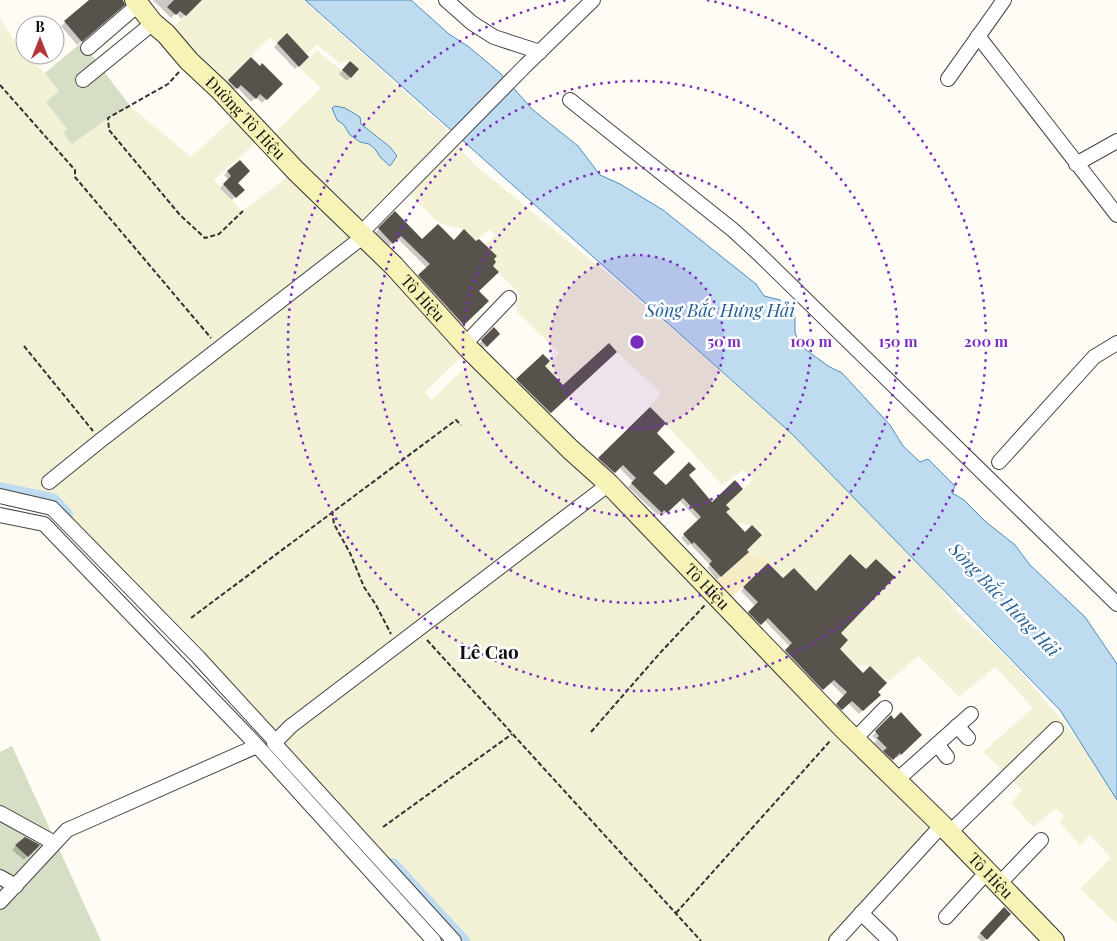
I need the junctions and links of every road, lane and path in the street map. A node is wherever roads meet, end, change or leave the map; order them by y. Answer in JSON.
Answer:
{"nodes":[{"id":1,"x":446,"y":0,"type":"edge"},
{"id":2,"x":594,"y":0,"type":"edge"},
{"id":3,"x":1004,"y":0,"type":"edge"},
{"id":4,"x":137,"y":2,"type":"edge"},
{"id":5,"x":153,"y":23,"type":"junction"},
{"id":6,"x":978,"y":36,"type":"junction"},
{"id":7,"x":88,"y":48,"type":"dead end"},
{"id":8,"x":540,"y":52,"type":"junction"},
{"id":9,"x":189,"y":61,"type":"junction"},
{"id":10,"x":948,"y":79,"type":"dead end"},
{"id":11,"x":83,"y":80,"type":"dead end"},
{"id":12,"x":0,"y":85,"type":"edge"},
{"id":13,"x":570,"y":100,"type":"dead end"},
{"id":14,"x":1117,"y":141,"type":"edge"},
{"id":15,"x":1076,"y":164,"type":"junction"},
{"id":16,"x":242,"y":211,"type":"dead end"},
{"id":17,"x":1117,"y":215,"type":"edge"},
{"id":18,"x":362,"y":234,"type":"junction"},
{"id":19,"x":509,"y":298,"type":"dead end"},
{"id":20,"x":1117,"y":343,"type":"edge"},
{"id":21,"x":464,"y":344,"type":"junction"},
{"id":22,"x":24,"y":346,"type":"dead end"},
{"id":23,"x":219,"y":348,"type":"junction"},
{"id":24,"x":461,"y":425,"type":"dead end"},
{"id":25,"x":101,"y":440,"type":"junction"},
{"id":26,"x":999,"y":462,"type":"dead end"},
{"id":27,"x":50,"y":482,"type":"dead end"},
{"id":28,"x":609,"y":484,"type":"junction"},
{"id":29,"x":0,"y":496,"type":"edge"},
{"id":30,"x":332,"y":512,"type":"junction"},
{"id":31,"x":0,"y":515,"type":"edge"},
{"id":32,"x":715,"y":594,"type":"junction"},
{"id":33,"x":1117,"y":604,"type":"edge"},
{"id":34,"x":191,"y":618,"type":"dead end"},
{"id":35,"x":420,"y":627,"type":"junction"},
{"id":36,"x":397,"y":645,"type":"junction"},
{"id":37,"x":885,"y":708,"type":"dead end"},
{"id":38,"x":971,"y":714,"type":"dead end"},
{"id":39,"x":957,"y":726,"type":"junction"},
{"id":40,"x":1056,"y":729,"type":"dead end"},
{"id":41,"x":592,"y":732,"type":"dead end"},
{"id":42,"x":849,"y":733,"type":"junction"},
{"id":43,"x":512,"y":734,"type":"junction"},
{"id":44,"x":968,"y":738,"type":"dead end"},
{"id":45,"x":937,"y":744,"type":"junction"},
{"id":46,"x":257,"y":746,"type":"junction"},
{"id":47,"x":275,"y":751,"type":"junction"},
{"id":48,"x":947,"y":757,"type":"dead end"},
{"id":49,"x":897,"y":780,"type":"junction"},
{"id":50,"x":0,"y":812,"type":"edge"},
{"id":51,"x":383,"y":827,"type":"dead end"},
{"id":52,"x":945,"y":829,"type":"junction"},
{"id":53,"x":1041,"y":840,"type":"dead end"},
{"id":54,"x":51,"y":846,"type":"junction"},
{"id":55,"x":0,"y":877,"type":"edge"},
{"id":56,"x":993,"y":878,"type":"junction"},
{"id":57,"x":16,"y":886,"type":"junction"},
{"id":58,"x":0,"y":902,"type":"edge"},
{"id":59,"x":861,"y":913,"type":"junction"},
{"id":60,"x":676,"y":914,"type":"junction"},
{"id":61,"x":946,"y":917,"type":"dead end"},
{"id":62,"x":434,"y":941,"type":"edge"},
{"id":63,"x":454,"y":941,"type":"edge"},
{"id":64,"x":701,"y":941,"type":"edge"},
{"id":65,"x":836,"y":941,"type":"edge"},
{"id":66,"x":890,"y":941,"type":"edge"},
{"id":67,"x":1054,"y":941,"type":"edge"}],
"edges":[{"from":1,"to":8,"type":"street"},
{"from":2,"to":8,"type":"street"},
{"from":3,"to":6,"type":"street"},
{"from":4,"to":5,"type":"main road","name":"Đường Tô Hiệu"},
{"from":4,"to":7,"type":"street"},
{"from":5,"to":9,"type":"main road","name":"Đường Tô Hiệu"},
{"from":5,"to":11,"type":"street"},
{"from":6,"to":10,"type":"street"},
{"from":6,"to":15,"type":"street"},
{"from":8,"to":18,"type":"street"},
{"from":9,"to":16,"type":"path"},
{"from":9,"to":18,"type":"main road","name":"Đường Tô Hiệu"},
{"from":12,"to":23,"type":"path"},
{"from":13,"to":33,"type":"street"},
{"from":14,"to":15,"type":"street"},
{"from":15,"to":17,"type":"street"},
{"from":18,"to":21,"type":"main road","name":"Tô Hiệu"},
{"from":18,"to":23,"type":"street"},
{"from":19,"to":21,"type":"street"},
{"from":20,"to":26,"type":"street"},
{"from":21,"to":28,"type":"main road","name":"Tô Hiệu"},
{"from":22,"to":25,"type":"path"},
{"from":23,"to":25,"type":"street"},
{"from":24,"to":30,"type":"path"},
{"from":25,"to":27,"type":"street"},
{"from":28,"to":32,"type":"main road","name":"Tô Hiệu"},
{"from":28,"to":35,"type":"street"},
{"from":29,"to":47,"type":"street"},
{"from":30,"to":34,"type":"path"},
{"from":30,"to":36,"type":"path"},
{"from":31,"to":46,"type":"street"},
{"from":32,"to":41,"type":"path"},
{"from":32,"to":42,"type":"main road","name":"Tô Hiệu"},
{"from":35,"to":36,"type":"street"},
{"from":35,"to":43,"type":"path"},
{"from":36,"to":47,"type":"street"},
{"from":37,"to":42,"type":"street"},
{"from":38,"to":39,"type":"street"},
{"from":39,"to":44,"type":"street"},
{"from":39,"to":45,"type":"street"},
{"from":40,"to":52,"type":"street"},
{"from":42,"to":49,"type":"main road","name":"Tô Hiệu"},
{"from":42,"to":60,"type":"path"},
{"from":43,"to":51,"type":"path"},
{"from":43,"to":60,"type":"path"},
{"from":45,"to":48,"type":"street"},
{"from":45,"to":49,"type":"street"},
{"from":46,"to":47,"type":"street"},
{"from":46,"to":54,"type":"street"},
{"from":47,"to":62,"type":"street"},
{"from":47,"to":63,"type":"street"},
{"from":49,"to":52,"type":"main road","name":"Tô Hiệu"},
{"from":50,"to":54,"type":"street"},
{"from":52,"to":56,"type":"main road","name":"Tô Hiệu"},
{"from":52,"to":59,"type":"street"},
{"from":53,"to":56,"type":"street"},
{"from":54,"to":57,"type":"street"},
{"from":55,"to":57,"type":"street"},
{"from":56,"to":61,"type":"street"},
{"from":56,"to":67,"type":"main road","name":"Tô Hiệu"},
{"from":57,"to":58,"type":"street"},
{"from":59,"to":65,"type":"street"},
{"from":59,"to":66,"type":"street"},
{"from":60,"to":64,"type":"path"}]}
